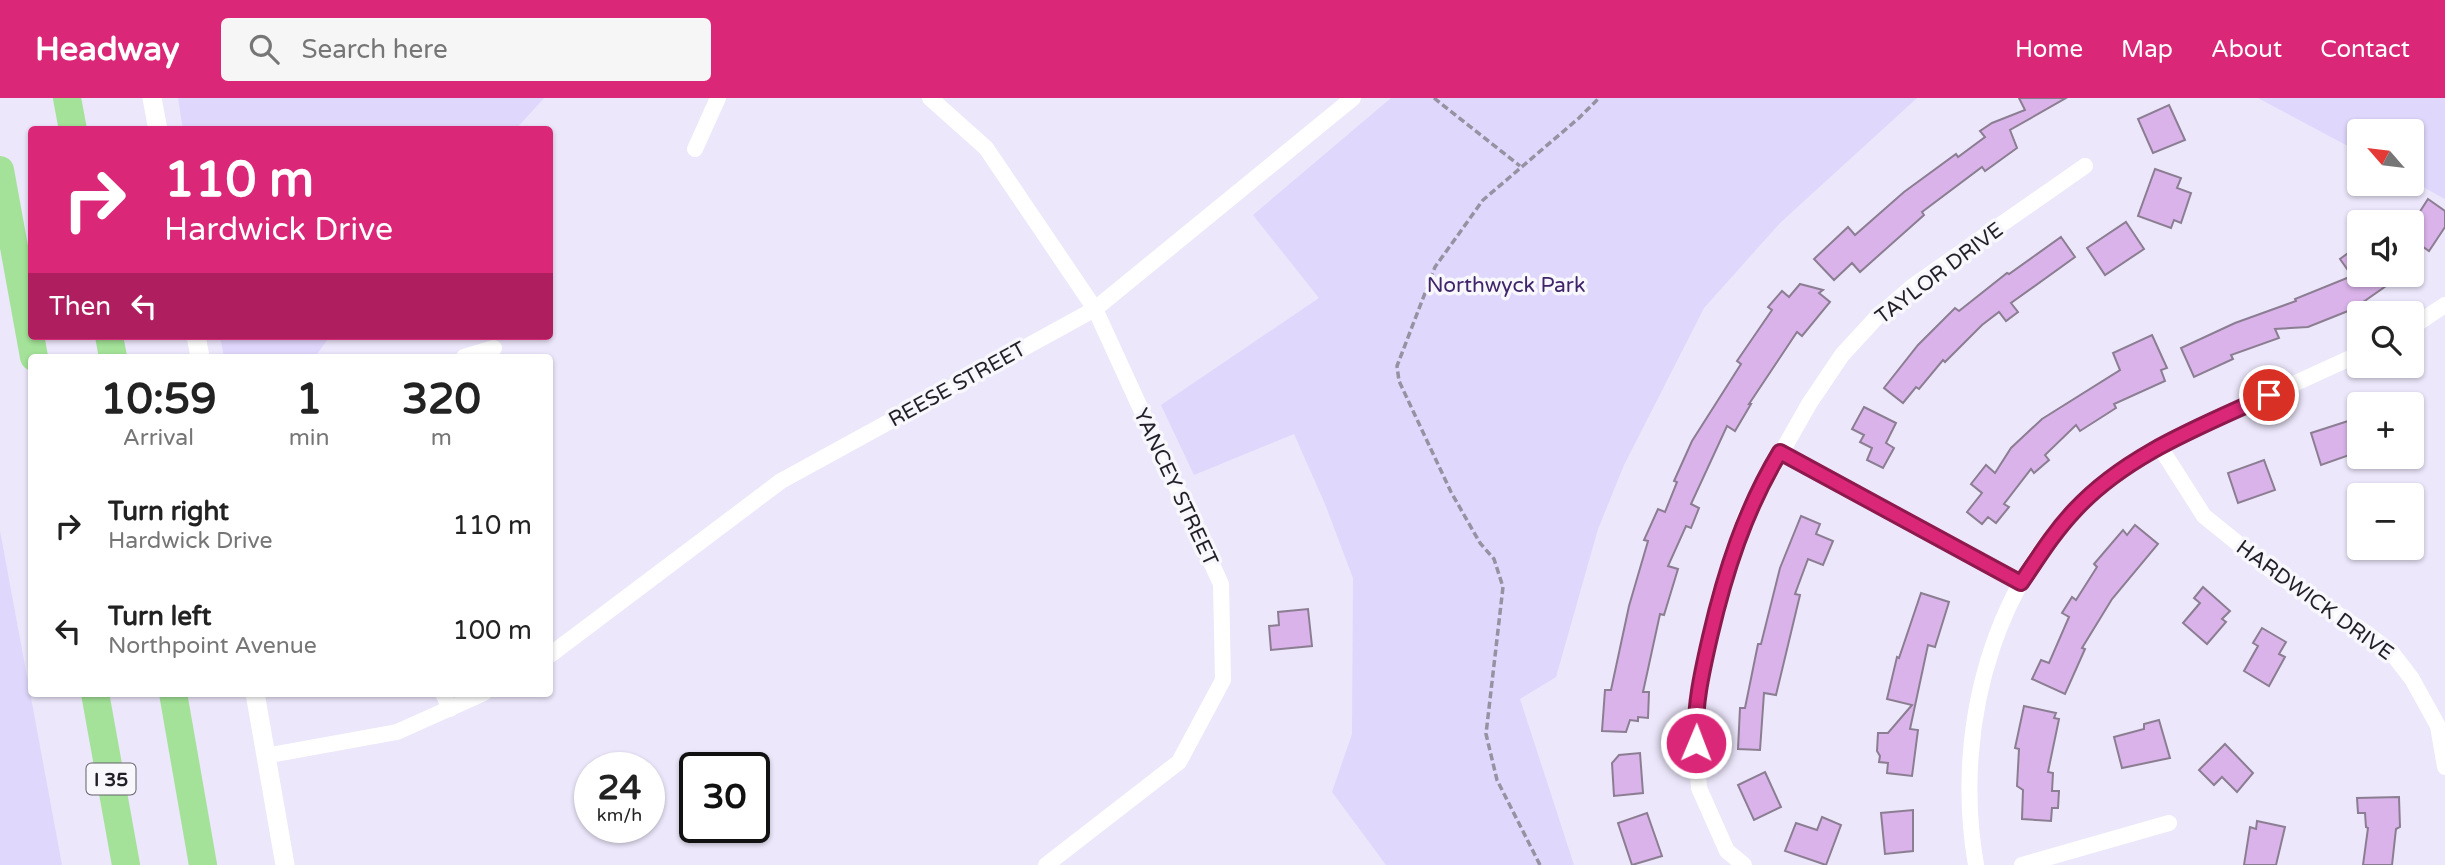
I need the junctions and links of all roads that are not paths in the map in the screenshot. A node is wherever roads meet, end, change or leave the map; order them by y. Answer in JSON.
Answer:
{"nodes":[{"id":1,"x":67,"y":98,"type":"edge"},
{"id":2,"x":152,"y":98,"type":"edge"},
{"id":3,"x":718,"y":98,"type":"edge"},
{"id":4,"x":930,"y":98,"type":"edge"},
{"id":5,"x":1353,"y":98,"type":"edge"},
{"id":6,"x":72,"y":126,"type":"edge"},
{"id":7,"x":157,"y":126,"type":"edge"},
{"id":8,"x":695,"y":149,"type":"dead end"},
{"id":9,"x":2085,"y":166,"type":"dead end"},
{"id":10,"x":0,"y":170,"type":"edge"},
{"id":11,"x":1095,"y":309,"type":"junction"},
{"id":12,"x":2442,"y":313,"type":"edge"},
{"id":13,"x":2424,"y":321,"type":"edge"},
{"id":14,"x":28,"y":324,"type":"edge"},
{"id":15,"x":494,"y":348,"type":"dead end"},
{"id":16,"x":474,"y":354,"type":"edge"},
{"id":17,"x":2347,"y":360,"type":"edge"},
{"id":18,"x":2160,"y":447,"type":"junction"},
{"id":19,"x":1780,"y":452,"type":"junction"},
{"id":20,"x":2021,"y":583,"type":"junction"},
{"id":21,"x":553,"y":653,"type":"edge"},
{"id":22,"x":96,"y":697,"type":"edge"},
{"id":23,"x":174,"y":697,"type":"edge"},
{"id":24,"x":256,"y":697,"type":"edge"},
{"id":25,"x":445,"y":697,"type":"edge"},
{"id":26,"x":476,"y":697,"type":"edge"},
{"id":27,"x":450,"y":709,"type":"junction"},
{"id":28,"x":2442,"y":726,"type":"edge"},
{"id":29,"x":265,"y":756,"type":"junction"},
{"id":30,"x":2445,"y":767,"type":"edge"},
{"id":31,"x":2169,"y":823,"type":"dead end"},
{"id":32,"x":126,"y":865,"type":"edge"},
{"id":33,"x":203,"y":865,"type":"edge"},
{"id":34,"x":285,"y":865,"type":"edge"},
{"id":35,"x":1046,"y":865,"type":"edge"},
{"id":36,"x":1744,"y":865,"type":"edge"},
{"id":37,"x":1976,"y":865,"type":"edge"},
{"id":38,"x":2022,"y":865,"type":"edge"}],
"edges":[{"from":1,"to":6,"type":"highway"},
{"from":2,"to":7,"type":"street"},
{"from":3,"to":8,"type":"street"},
{"from":4,"to":11,"type":"street","name":"YANCEY STREET"},
{"from":5,"to":11,"type":"street","name":"REESE STREET"},
{"from":9,"to":19,"type":"street","name":"TAYLOR DRIVE"},
{"from":10,"to":14,"type":"highway"},
{"from":11,"to":21,"type":"street","name":"REESE STREET"},
{"from":11,"to":35,"type":"street","name":"YANCEY STREET"},
{"from":12,"to":13,"type":"street"},
{"from":15,"to":16,"type":"street"},
{"from":17,"to":18,"type":"street"},
{"from":18,"to":20,"type":"street"},
{"from":18,"to":28,"type":"street","name":"HARDWICK DRIVE"},
{"from":19,"to":20,"type":"street"},
{"from":19,"to":36,"type":"street","name":"TAYLOR DRIVE"},
{"from":20,"to":37,"type":"street"},
{"from":22,"to":32,"type":"highway","number":"I 35"},
{"from":23,"to":33,"type":"highway"},
{"from":24,"to":29,"type":"street"},
{"from":25,"to":27,"type":"street"},
{"from":26,"to":27,"type":"street"},
{"from":27,"to":29,"type":"street"},
{"from":28,"to":30,"type":"street","name":"HARDWICK DRIVE"},
{"from":29,"to":34,"type":"street"},
{"from":31,"to":38,"type":"street"}]}
